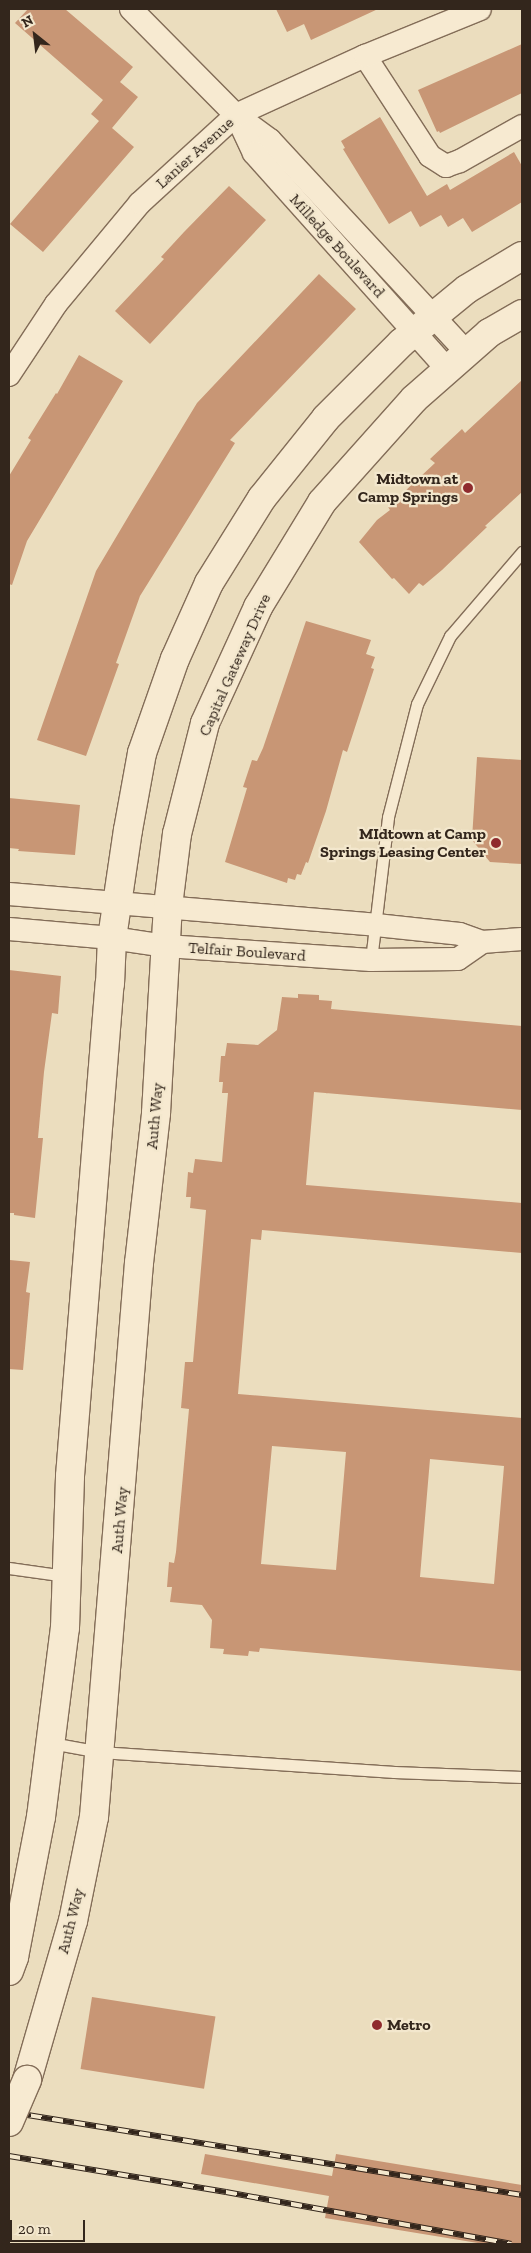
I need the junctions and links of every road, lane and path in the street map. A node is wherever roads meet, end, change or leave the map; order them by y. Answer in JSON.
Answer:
{"nodes":[{"id":1,"x":131,"y":9,"type":"edge"},
{"id":2,"x":480,"y":9,"type":"edge"},
{"id":3,"x":365,"y":56,"type":"junction"},
{"id":4,"x":236,"y":116,"type":"junction"},
{"id":5,"x":522,"y":126,"type":"edge"},
{"id":6,"x":522,"y":256,"type":"edge"},
{"id":7,"x":522,"y":314,"type":"edge"},
{"id":8,"x":424,"y":325,"type":"junction"},
{"id":9,"x":457,"y":362,"type":"junction"},
{"id":10,"x":9,"y":375,"type":"edge"},
{"id":11,"x":522,"y":552,"type":"edge"},
{"id":12,"x":9,"y":894,"type":"edge"},
{"id":13,"x":119,"y":896,"type":"junction"},
{"id":14,"x":168,"y":906,"type":"junction"},
{"id":15,"x":376,"y":925,"type":"junction"},
{"id":16,"x":9,"y":929,"type":"edge"},
{"id":17,"x":112,"y":938,"type":"junction"},
{"id":18,"x":522,"y":939,"type":"edge"},
{"id":19,"x":482,"y":942,"type":"junction"},
{"id":20,"x":166,"y":946,"type":"junction"},
{"id":21,"x":370,"y":960,"type":"junction"},
{"id":22,"x":9,"y":1568,"type":"edge"},
{"id":23,"x":66,"y":1576,"type":"junction"},
{"id":24,"x":50,"y":1743,"type":"junction"},
{"id":25,"x":100,"y":1752,"type":"junction"},
{"id":26,"x":522,"y":1777,"type":"edge"},
{"id":27,"x":9,"y":1971,"type":"edge"},
{"id":28,"x":9,"y":2122,"type":"edge"}],
"edges":[{"from":1,"to":4,"type":"street","name":"Milledge Boulevard"},
{"from":2,"to":3,"type":"street","name":"Lanier Avenue"},
{"from":3,"to":4,"type":"street","name":"Lanier Avenue"},
{"from":3,"to":5,"type":"street"},
{"from":4,"to":8,"type":"street","name":"Milledge Boulevard"},
{"from":4,"to":10,"type":"street","name":"Lanier Avenue"},
{"from":6,"to":8,"type":"street"},
{"from":7,"to":9,"type":"street","name":"Capital Gateway Drive"},
{"from":8,"to":9,"type":"street","name":"Milledge Boulevard"},
{"from":8,"to":13,"type":"street"},
{"from":9,"to":14,"type":"street","name":"Capital Gateway Drive"},
{"from":11,"to":15,"type":"lane"},
{"from":12,"to":13,"type":"street"},
{"from":13,"to":14,"type":"street"},
{"from":13,"to":17,"type":"street"},
{"from":14,"to":15,"type":"street"},
{"from":14,"to":20,"type":"street","name":"Auth Way"},
{"from":15,"to":19,"type":"street"},
{"from":15,"to":21,"type":"lane"},
{"from":16,"to":17,"type":"street","name":"Telfair Boulevard"},
{"from":17,"to":20,"type":"street","name":"Telfair Boulevard"},
{"from":17,"to":23,"type":"street"},
{"from":18,"to":19,"type":"street"},
{"from":19,"to":21,"type":"street","name":"Telfair Boulevard"},
{"from":20,"to":21,"type":"street","name":"Telfair Boulevard"},
{"from":20,"to":25,"type":"street","name":"Auth Way"},
{"from":22,"to":23,"type":"lane"},
{"from":23,"to":24,"type":"street"},
{"from":24,"to":25,"type":"lane"},
{"from":24,"to":27,"type":"street"},
{"from":25,"to":26,"type":"lane"},
{"from":25,"to":28,"type":"street","name":"Auth Way","bridge":true}]}
